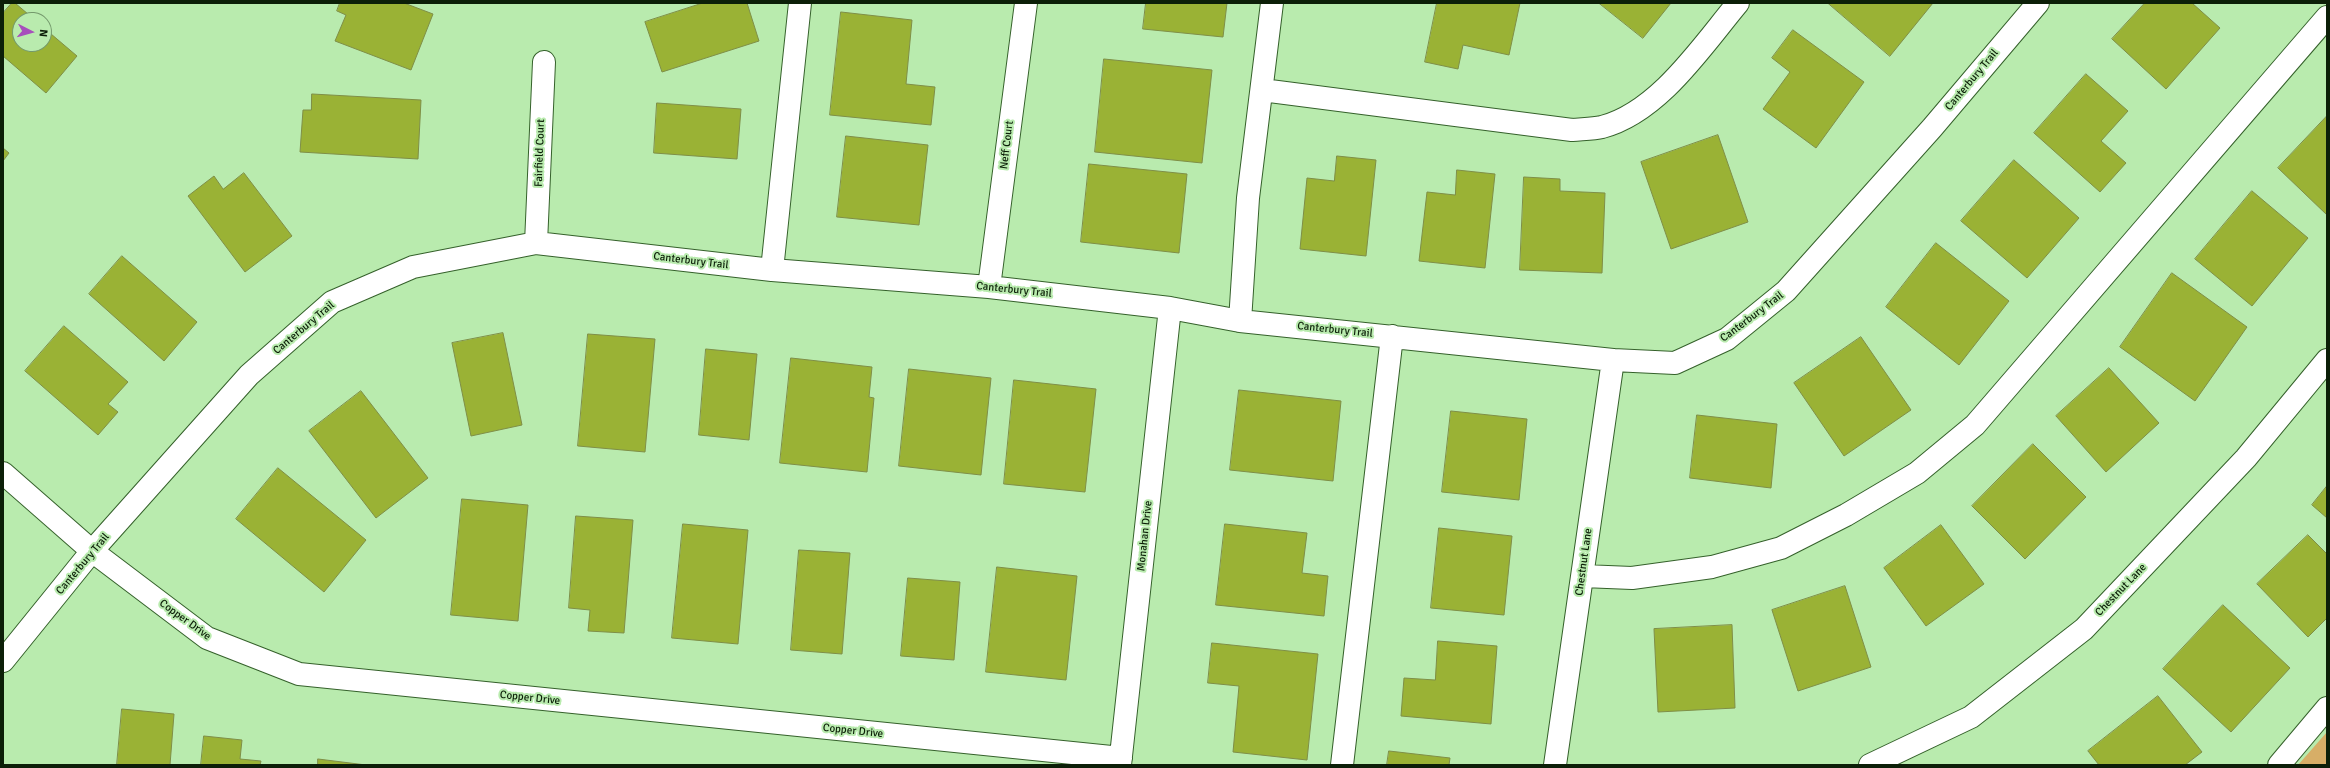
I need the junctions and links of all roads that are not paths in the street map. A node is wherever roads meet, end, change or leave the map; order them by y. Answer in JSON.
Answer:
{"nodes":[{"id":1,"x":800,"y":3,"type":"edge"},
{"id":2,"x":1026,"y":3,"type":"edge"},
{"id":3,"x":1272,"y":3,"type":"edge"},
{"id":4,"x":1738,"y":3,"type":"edge"},
{"id":5,"x":2038,"y":3,"type":"edge"},
{"id":6,"x":2327,"y":17,"type":"edge"},
{"id":7,"x":544,"y":62,"type":"dead end"},
{"id":8,"x":1262,"y":90,"type":"junction"},
{"id":9,"x":536,"y":243,"type":"junction"},
{"id":10,"x":772,"y":270,"type":"junction"},
{"id":11,"x":989,"y":287,"type":"junction"},
{"id":12,"x":1170,"y":308,"type":"junction"},
{"id":13,"x":1240,"y":320,"type":"junction"},
{"id":14,"x":1392,"y":336,"type":"junction"},
{"id":15,"x":1613,"y":360,"type":"junction"},
{"id":16,"x":2327,"y":360,"type":"edge"},
{"id":17,"x":3,"y":473,"type":"edge"},
{"id":18,"x":92,"y":552,"type":"junction"},
{"id":19,"x":1582,"y":576,"type":"junction"},
{"id":20,"x":3,"y":661,"type":"edge"},
{"id":21,"x":2327,"y":708,"type":"edge"},
{"id":22,"x":1121,"y":762,"type":"edge"},
{"id":23,"x":1342,"y":765,"type":"edge"},
{"id":24,"x":1555,"y":765,"type":"edge"},
{"id":25,"x":1870,"y":765,"type":"edge"},
{"id":26,"x":2279,"y":765,"type":"edge"}],
"edges":[{"from":1,"to":10,"type":"street"},
{"from":2,"to":11,"type":"street","name":"Neff Court"},
{"from":3,"to":8,"type":"street"},
{"from":4,"to":8,"type":"street"},
{"from":5,"to":15,"type":"street","name":"Canterbury Trail"},
{"from":6,"to":19,"type":"street"},
{"from":7,"to":9,"type":"street","name":"Fairfield Court"},
{"from":8,"to":13,"type":"street"},
{"from":9,"to":10,"type":"street","name":"Canterbury Trail"},
{"from":9,"to":18,"type":"street","name":"Canterbury Trail"},
{"from":10,"to":11,"type":"street","name":"Canterbury Trail"},
{"from":11,"to":12,"type":"street","name":"Canterbury Trail"},
{"from":12,"to":13,"type":"street","name":"Canterbury Trail"},
{"from":12,"to":22,"type":"street","name":"Monahan Drive"},
{"from":13,"to":14,"type":"street","name":"Canterbury Trail"},
{"from":14,"to":15,"type":"street","name":"Canterbury Trail"},
{"from":14,"to":23,"type":"street"},
{"from":15,"to":19,"type":"street","name":"Chestnut Lane"},
{"from":16,"to":25,"type":"street","name":"Chestnut Lane"},
{"from":17,"to":18,"type":"street","name":"Copper Drive"},
{"from":18,"to":20,"type":"street","name":"Canterbury Trail"},
{"from":18,"to":22,"type":"street","name":"Copper Drive"},
{"from":19,"to":24,"type":"street","name":"Chestnut Lane"},
{"from":21,"to":26,"type":"street"}]}
